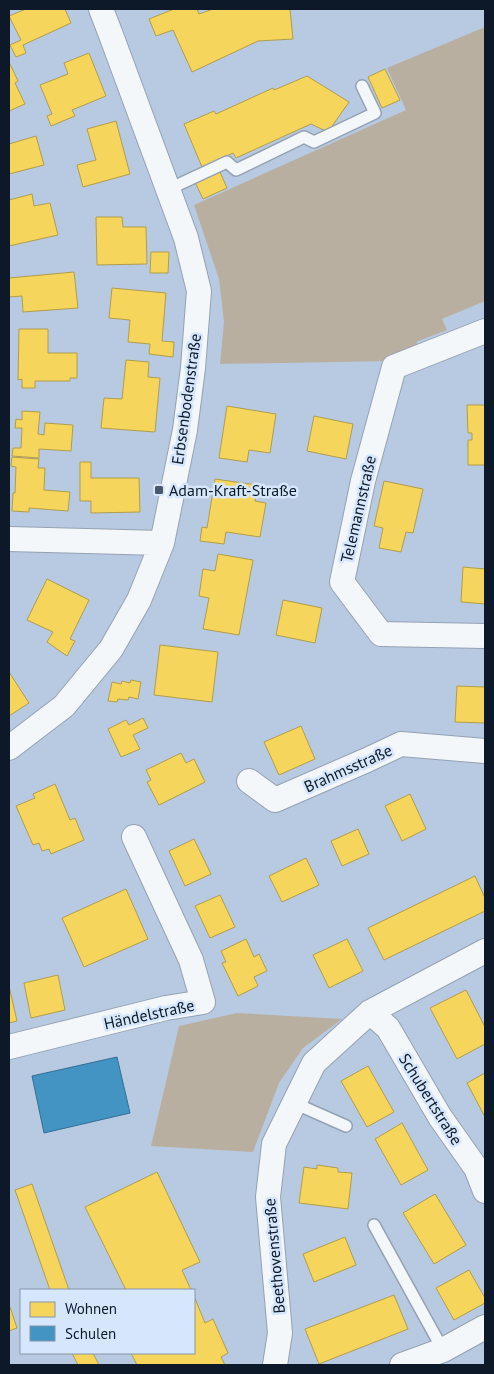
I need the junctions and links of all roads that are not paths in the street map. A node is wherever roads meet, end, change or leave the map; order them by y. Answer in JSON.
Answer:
{"nodes":[{"id":1,"x":101,"y":9,"type":"edge"},
{"id":2,"x":362,"y":86,"type":"dead end"},
{"id":3,"x":168,"y":189,"type":"junction"},
{"id":4,"x":485,"y":331,"type":"edge"},
{"id":5,"x":9,"y":539,"type":"edge"},
{"id":6,"x":162,"y":543,"type":"junction"},
{"id":7,"x":485,"y":636,"type":"edge"},
{"id":8,"x":9,"y":748,"type":"edge"},
{"id":9,"x":485,"y":751,"type":"edge"},
{"id":10,"x":249,"y":781,"type":"dead end"},
{"id":11,"x":134,"y":837,"type":"dead end"},
{"id":12,"x":485,"y":951,"type":"edge"},
{"id":13,"x":370,"y":1012,"type":"junction"},
{"id":14,"x":9,"y":1047,"type":"edge"},
{"id":15,"x":294,"y":1102,"type":"junction"},
{"id":16,"x":346,"y":1126,"type":"dead end"},
{"id":17,"x":480,"y":1165,"type":"edge"},
{"id":18,"x":485,"y":1191,"type":"edge"},
{"id":19,"x":374,"y":1225,"type":"dead end"},
{"id":20,"x":485,"y":1327,"type":"edge"},
{"id":21,"x":444,"y":1350,"type":"junction"},
{"id":22,"x":275,"y":1365,"type":"edge"},
{"id":23,"x":402,"y":1365,"type":"edge"}],
"edges":[{"from":1,"to":3,"type":"street","name":"Erbsenbodenstraße"},
{"from":2,"to":3,"type":"lane"},
{"from":3,"to":6,"type":"street","name":"Erbsenbodenstraße"},
{"from":4,"to":7,"type":"street","name":"Telemannstraße"},
{"from":5,"to":6,"type":"street"},
{"from":6,"to":8,"type":"street","name":"Erbsenbodenstraße"},
{"from":9,"to":10,"type":"street","name":"Brahmsstraße"},
{"from":11,"to":14,"type":"street","name":"Händelstraße"},
{"from":12,"to":13,"type":"street","name":"Beethovenstraße"},
{"from":13,"to":15,"type":"street","name":"Beethovenstraße"},
{"from":13,"to":17,"type":"street","name":"Schubertstraße"},
{"from":15,"to":16,"type":"lane"},
{"from":15,"to":22,"type":"street","name":"Beethovenstraße"},
{"from":17,"to":18,"type":"street","name":"Schubertstraße"},
{"from":19,"to":21,"type":"lane"},
{"from":20,"to":21,"type":"street"},
{"from":21,"to":23,"type":"street"}]}
